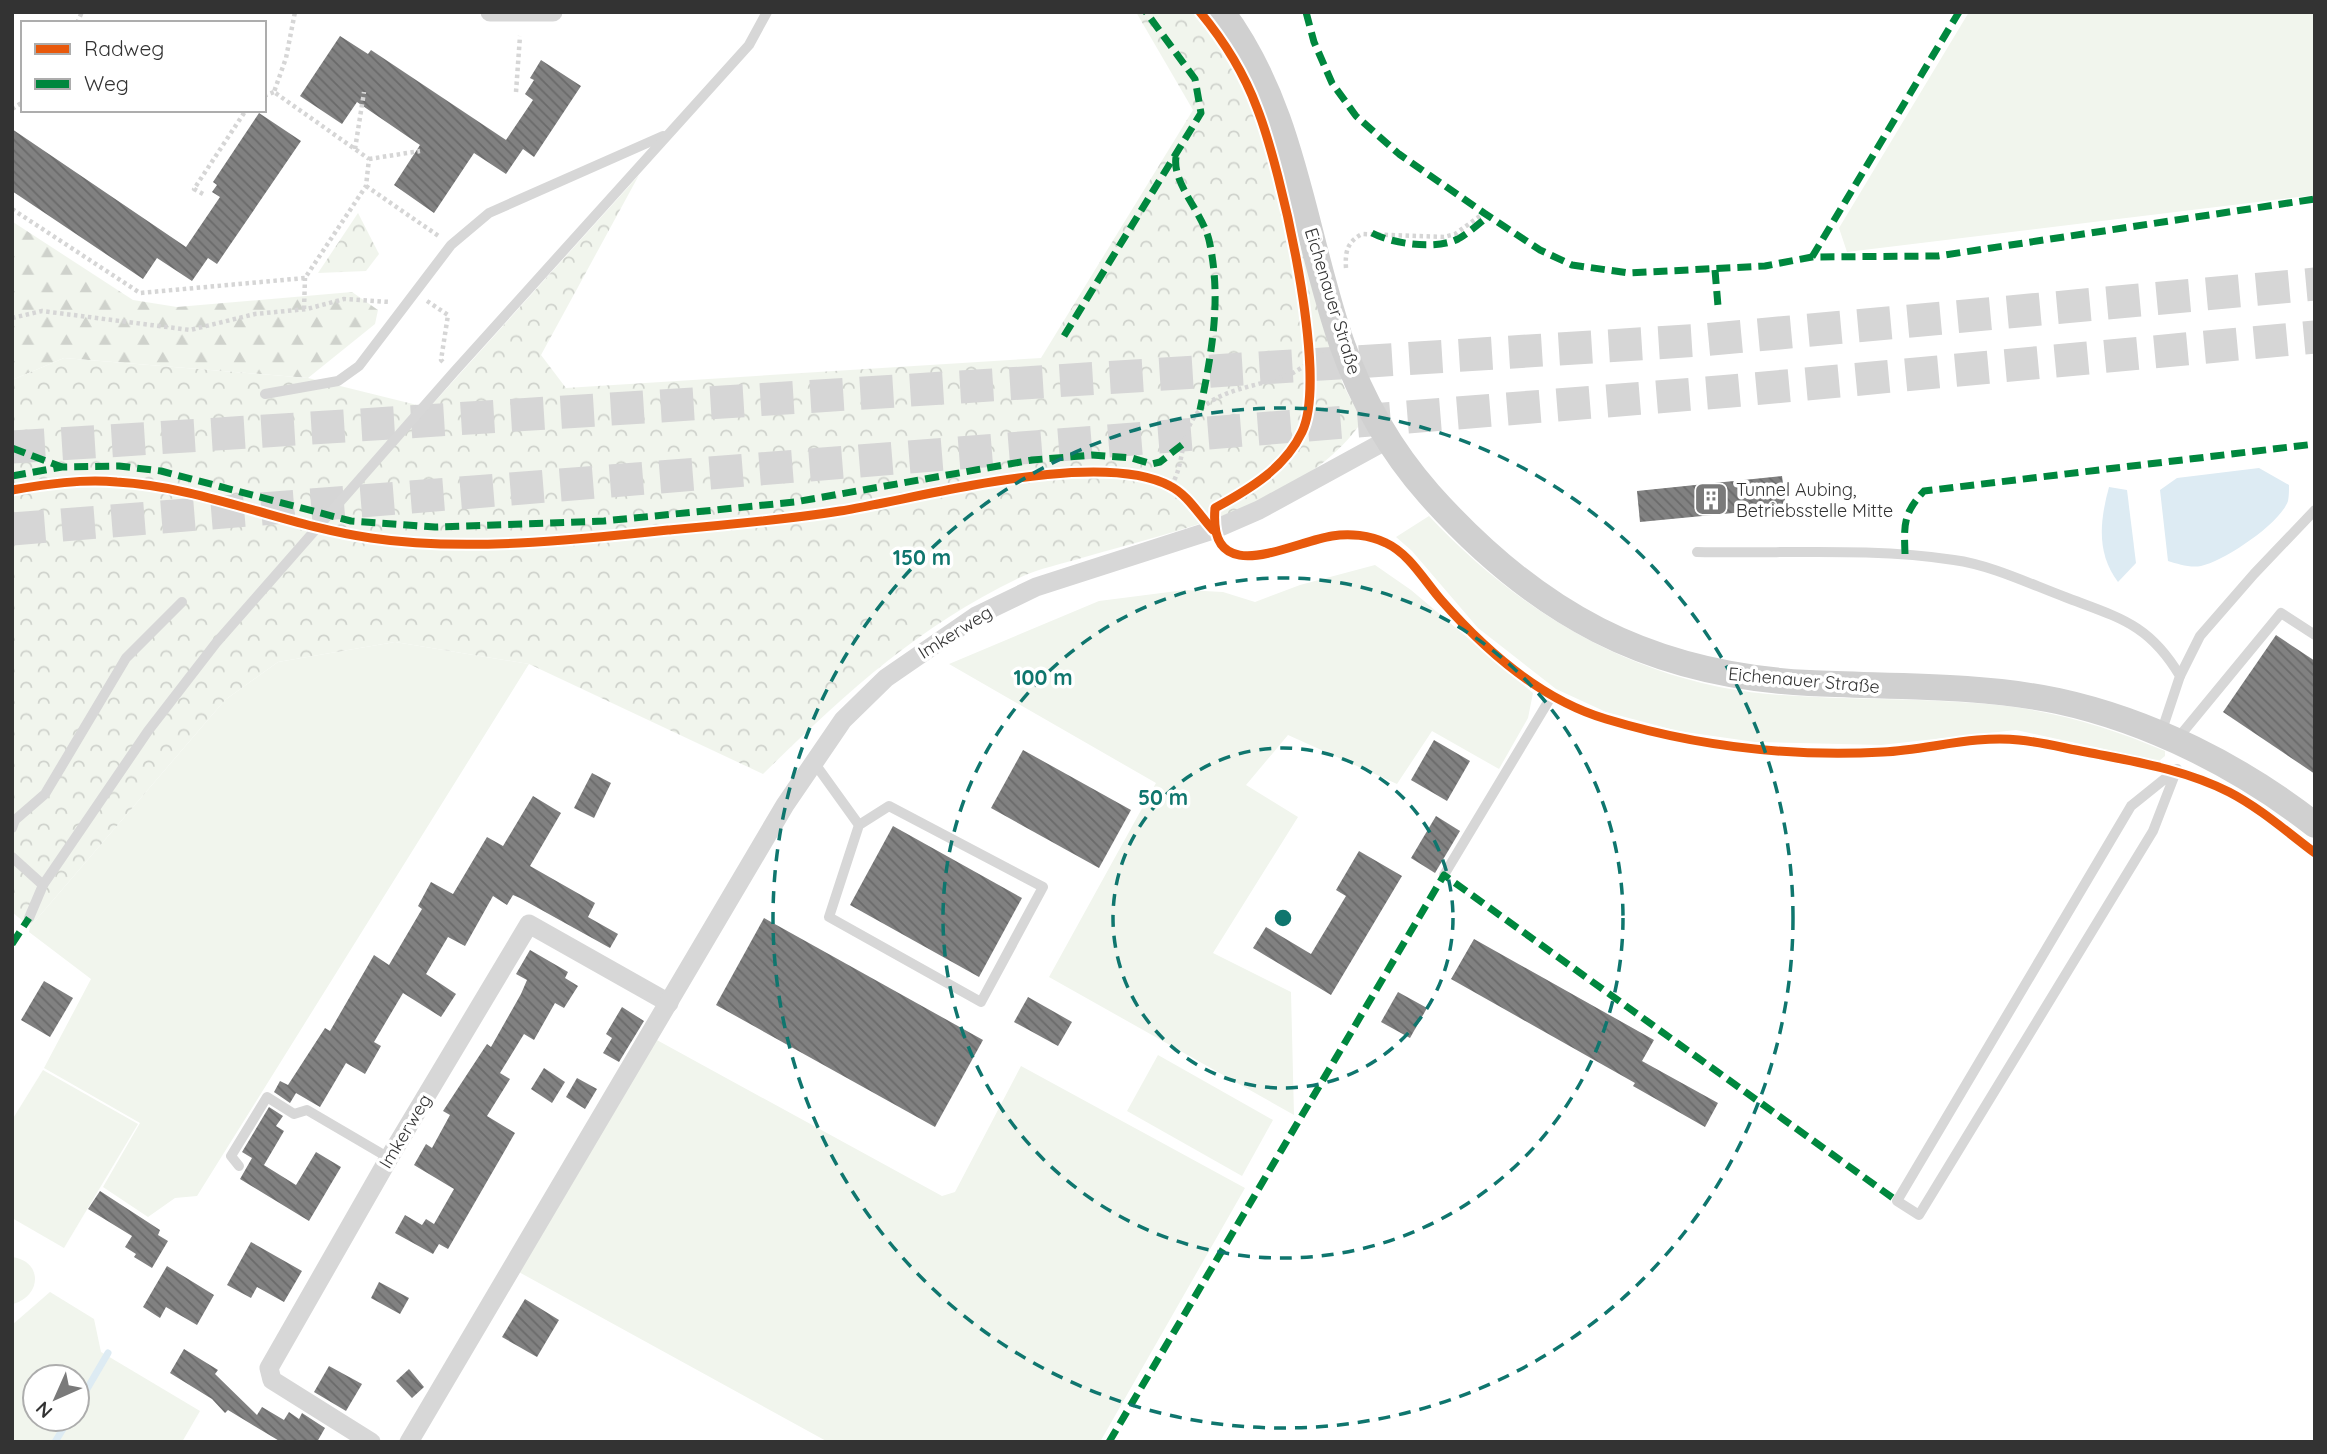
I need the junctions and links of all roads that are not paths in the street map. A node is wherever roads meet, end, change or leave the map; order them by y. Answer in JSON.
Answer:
{"nodes":[{"id":1,"x":490,"y":12,"type":"edge"},
{"id":2,"x":553,"y":12,"type":"edge"},
{"id":3,"x":767,"y":12,"type":"edge"},
{"id":4,"x":1222,"y":12,"type":"edge"},
{"id":5,"x":667,"y":135,"type":"junction"},
{"id":6,"x":265,"y":394,"type":"dead end"},
{"id":7,"x":1387,"y":440,"type":"junction"},
{"id":8,"x":2315,"y":510,"type":"edge"},
{"id":9,"x":1697,"y":551,"type":"dead end"},
{"id":10,"x":182,"y":602,"type":"dead end"},
{"id":11,"x":2315,"y":635,"type":"edge"},
{"id":12,"x":2180,"y":676,"type":"junction"},
{"id":13,"x":1551,"y":697,"type":"dead end"},
{"id":14,"x":2174,"y":747,"type":"junction"},
{"id":15,"x":813,"y":761,"type":"junction"},
{"id":16,"x":859,"y":825,"type":"junction"},
{"id":17,"x":2315,"y":825,"type":"edge"},
{"id":18,"x":12,"y":828,"type":"edge"},
{"id":19,"x":12,"y":857,"type":"edge"},
{"id":20,"x":1444,"y":875,"type":"dead end"},
{"id":21,"x":43,"y":885,"type":"junction"},
{"id":22,"x":29,"y":918,"type":"dead end"},
{"id":23,"x":669,"y":1003,"type":"junction"},
{"id":24,"x":389,"y":1158,"type":"junction"},
{"id":25,"x":239,"y":1166,"type":"dead end"},
{"id":26,"x":371,"y":1442,"type":"edge"},
{"id":27,"x":409,"y":1442,"type":"edge"}],
"edges":[{"from":1,"to":2,"type":"street"},
{"from":3,"to":5,"type":"lane"},
{"from":4,"to":7,"type":"street","name":"Eichenauer Straße"},
{"from":5,"to":6,"type":"lane"},
{"from":5,"to":21,"type":"lane"},
{"from":7,"to":14,"type":"street","name":"Eichenauer Straße"},
{"from":7,"to":15,"type":"street","name":"Imkerweg"},
{"from":8,"to":12,"type":"lane"},
{"from":9,"to":12,"type":"lane"},
{"from":10,"to":18,"type":"lane"},
{"from":11,"to":14,"type":"lane"},
{"from":12,"to":14,"type":"lane"},
{"from":13,"to":20,"type":"lane"},
{"from":14,"to":14,"type":"lane"},
{"from":14,"to":17,"type":"street","name":"Eichenauer Straße"},
{"from":15,"to":16,"type":"lane"},
{"from":15,"to":23,"type":"street","name":"Imkerweg"},
{"from":16,"to":16,"type":"lane"},
{"from":19,"to":21,"type":"lane"},
{"from":21,"to":22,"type":"lane"},
{"from":23,"to":24,"type":"street","name":"Imkerweg"},
{"from":23,"to":27,"type":"street","name":"Imkerweg"},
{"from":24,"to":25,"type":"lane"},
{"from":24,"to":26,"type":"street","name":"Imkerweg"}]}
